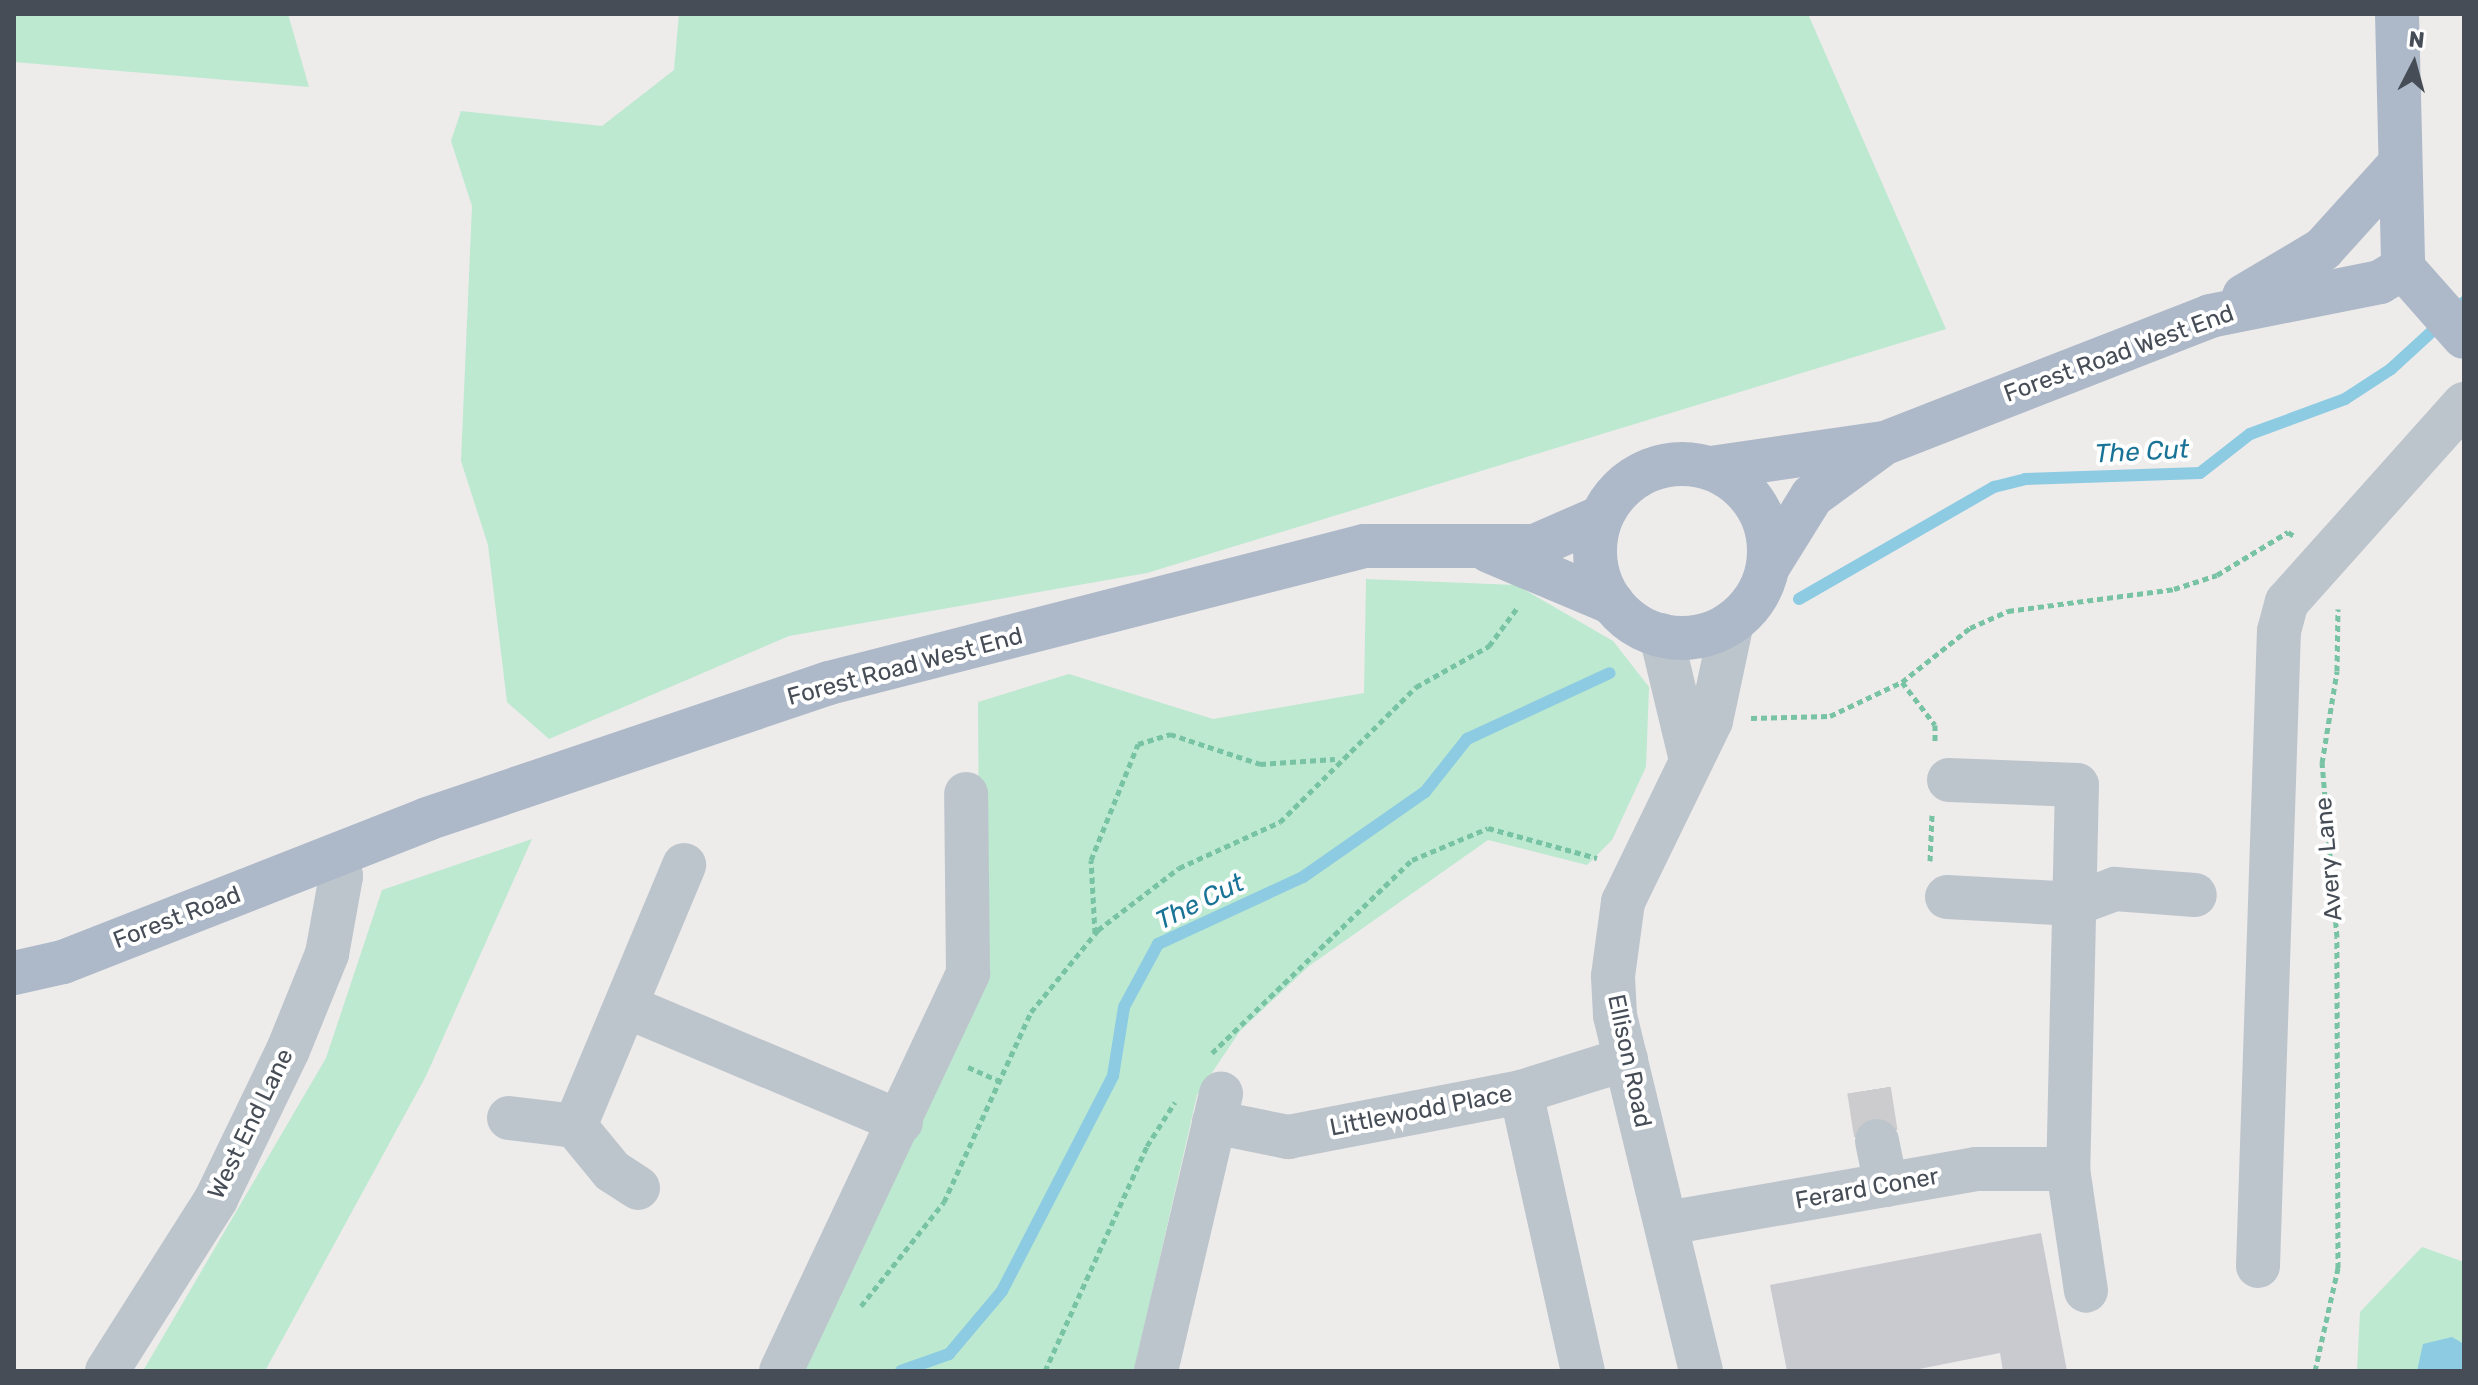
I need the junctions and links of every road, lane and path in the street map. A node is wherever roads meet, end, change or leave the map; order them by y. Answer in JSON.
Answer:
{"nodes":[{"id":1,"x":2397,"y":14,"type":"edge"},
{"id":2,"x":2399,"y":165,"type":"junction"},
{"id":3,"x":2406,"y":272,"type":"junction"},
{"id":4,"x":2210,"y":316,"type":"junction"},
{"id":5,"x":2464,"y":337,"type":"edge"},
{"id":6,"x":2464,"y":404,"type":"edge"},
{"id":7,"x":1885,"y":443,"type":"junction"},
{"id":8,"x":1711,"y":468,"type":"junction"},
{"id":9,"x":1601,"y":517,"type":"junction"},
{"id":10,"x":1487,"y":550,"type":"junction"},
{"id":11,"x":2325,"y":561,"type":"junction"},
{"id":12,"x":1769,"y":565,"type":"junction"},
{"id":13,"x":1524,"y":595,"type":"dead end"},
{"id":14,"x":1613,"y":603,"type":"junction"},
{"id":15,"x":1732,"y":622,"type":"junction"},
{"id":16,"x":1661,"y":635,"type":"junction"},
{"id":17,"x":1902,"y":682,"type":"junction"},
{"id":18,"x":1747,"y":718,"type":"dead end"},
{"id":19,"x":1935,"y":725,"type":"dead end"},
{"id":20,"x":1336,"y":759,"type":"junction"},
{"id":21,"x":1691,"y":760,"type":"junction"},
{"id":22,"x":1949,"y":780,"type":"dead end"},
{"id":23,"x":966,"y":794,"type":"dead end"},
{"id":24,"x":337,"y":855,"type":"junction"},
{"id":25,"x":1605,"y":862,"type":"dead end"},
{"id":26,"x":684,"y":865,"type":"dead end"},
{"id":27,"x":2195,"y":895,"type":"dead end"},
{"id":28,"x":1947,"y":897,"type":"dead end"},
{"id":29,"x":2075,"y":904,"type":"junction"},
{"id":30,"x":1095,"y":933,"type":"junction"},
{"id":31,"x":14,"y":973,"type":"edge"},
{"id":32,"x":630,"y":1008,"type":"junction"},
{"id":33,"x":1626,"y":1059,"type":"junction"},
{"id":34,"x":1205,"y":1092,"type":"junction"},
{"id":35,"x":1521,"y":1092,"type":"junction"},
{"id":36,"x":509,"y":1118,"type":"dead end"},
{"id":37,"x":901,"y":1122,"type":"junction"},
{"id":38,"x":575,"y":1126,"type":"junction"},
{"id":39,"x":1877,"y":1141,"type":"tunnel mouth"},
{"id":40,"x":2068,"y":1169,"type":"junction"},
{"id":41,"x":1886,"y":1185,"type":"junction"},
{"id":42,"x":638,"y":1188,"type":"dead end"},
{"id":43,"x":1667,"y":1223,"type":"junction"},
{"id":44,"x":2258,"y":1266,"type":"dead end"},
{"id":45,"x":2086,"y":1291,"type":"dead end"},
{"id":46,"x":852,"y":1321,"type":"dead end"},
{"id":47,"x":107,"y":1371,"type":"edge"},
{"id":48,"x":781,"y":1371,"type":"edge"},
{"id":49,"x":1045,"y":1371,"type":"edge"},
{"id":50,"x":1156,"y":1371,"type":"edge"},
{"id":51,"x":1583,"y":1371,"type":"edge"},
{"id":52,"x":1701,"y":1371,"type":"edge"},
{"id":53,"x":2315,"y":1371,"type":"edge"}],
"edges":[{"from":1,"to":2,"type":"main road"},
{"from":2,"to":3,"type":"main road"},
{"from":2,"to":4,"type":"main road"},
{"from":3,"to":4,"type":"main road","name":"Forest Road West End"},
{"from":3,"to":5,"type":"main road"},
{"from":4,"to":7,"type":"main road","name":"Forest Road West End"},
{"from":6,"to":11,"type":"street"},
{"from":7,"to":8,"type":"main road","name":"Forest Road West End"},
{"from":7,"to":12,"type":"main road","name":"Forest Road West End"},
{"from":8,"to":9,"type":"main road"},
{"from":8,"to":12,"type":"main road"},
{"from":9,"to":10,"type":"main road","name":"Forest Road West End"},
{"from":9,"to":14,"type":"main road"},
{"from":10,"to":14,"type":"main road","name":"Forest Road West End"},
{"from":10,"to":24,"type":"main road","name":"Forest Road West End"},
{"from":11,"to":17,"type":"path"},
{"from":11,"to":44,"type":"street"},
{"from":11,"to":53,"type":"path","name":"Avery Lane"},
{"from":12,"to":15,"type":"main road"},
{"from":13,"to":20,"type":"path"},
{"from":14,"to":16,"type":"main road"},
{"from":15,"to":16,"type":"main road"},
{"from":15,"to":21,"type":"street","name":"Ellison Road"},
{"from":16,"to":21,"type":"street"},
{"from":17,"to":18,"type":"path"},
{"from":17,"to":19,"type":"path"},
{"from":20,"to":30,"type":"path"},
{"from":20,"to":30,"type":"path"},
{"from":21,"to":33,"type":"street","name":"Ellison Road"},
{"from":22,"to":29,"type":"street"},
{"from":23,"to":37,"type":"street"},
{"from":24,"to":31,"type":"main road","name":"Forest Road"},
{"from":24,"to":47,"type":"street","name":"West End Lane"},
{"from":25,"to":34,"type":"path"},
{"from":26,"to":32,"type":"street"},
{"from":27,"to":29,"type":"street"},
{"from":28,"to":29,"type":"street"},
{"from":29,"to":40,"type":"street"},
{"from":30,"to":46,"type":"path"},
{"from":32,"to":37,"type":"street"},
{"from":32,"to":38,"type":"street"},
{"from":33,"to":35,"type":"street","name":"Littlewodd Place"},
{"from":33,"to":43,"type":"street","name":"Ellison Road"},
{"from":34,"to":35,"type":"street","name":"Littlewodd Place"},
{"from":34,"to":49,"type":"path"},
{"from":34,"to":50,"type":"street"},
{"from":35,"to":51,"type":"street"},
{"from":36,"to":38,"type":"street"},
{"from":37,"to":48,"type":"street"},
{"from":38,"to":42,"type":"street"},
{"from":39,"to":41,"type":"street"},
{"from":40,"to":41,"type":"street","name":"Ferard Coner"},
{"from":40,"to":45,"type":"street"},
{"from":41,"to":43,"type":"street","name":"Ferard Coner"},
{"from":43,"to":52,"type":"street","name":"Ellison Road"}]}
